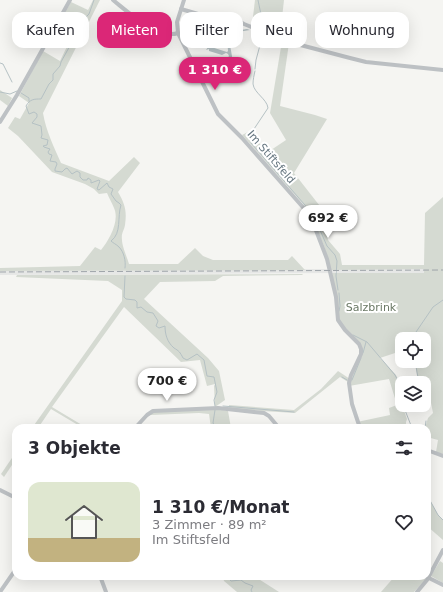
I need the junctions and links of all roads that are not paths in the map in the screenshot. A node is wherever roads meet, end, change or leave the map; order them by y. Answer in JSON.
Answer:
{"nodes":[{"id":1,"x":70,"y":0,"type":"edge"},
{"id":2,"x":113,"y":0,"type":"edge"},
{"id":3,"x":184,"y":0,"type":"edge"},
{"id":4,"x":181,"y":9,"type":"junction"},
{"id":5,"x":178,"y":33,"type":"junction"},
{"id":6,"x":443,"y":70,"type":"edge"},
{"id":7,"x":0,"y":122,"type":"edge"},
{"id":8,"x":139,"y":424,"type":"edge"},
{"id":9,"x":276,"y":424,"type":"edge"},
{"id":10,"x":359,"y":424,"type":"edge"},
{"id":11,"x":431,"y":452,"type":"edge"},
{"id":12,"x":443,"y":456,"type":"edge"},
{"id":13,"x":0,"y":490,"type":"edge"},
{"id":14,"x":12,"y":496,"type":"edge"},
{"id":15,"x":443,"y":550,"type":"edge"},
{"id":16,"x":431,"y":571,"type":"edge"},
{"id":17,"x":12,"y":576,"type":"edge"},
{"id":18,"x":431,"y":579,"type":"edge"},
{"id":19,"x":102,"y":580,"type":"edge"},
{"id":20,"x":425,"y":580,"type":"edge"},
{"id":21,"x":443,"y":585,"type":"edge"},
{"id":22,"x":0,"y":592,"type":"edge"},
{"id":23,"x":106,"y":592,"type":"edge"},
{"id":24,"x":417,"y":592,"type":"edge"}],
"edges":[{"from":1,"to":7,"type":"street"},
{"from":2,"to":5,"type":"street"},
{"from":3,"to":4,"type":"street"},
{"from":4,"to":5,"type":"street"},
{"from":4,"to":6,"type":"street"},
{"from":5,"to":10,"type":"street","name":"Im Stiftsfeld"},
{"from":8,"to":9,"type":"street"},
{"from":11,"to":12,"type":"street"},
{"from":13,"to":14,"type":"street"},
{"from":15,"to":16,"type":"street"},
{"from":17,"to":22,"type":"street"},
{"from":18,"to":21,"type":"street"},
{"from":19,"to":23,"type":"street"},
{"from":20,"to":24,"type":"street"}]}
